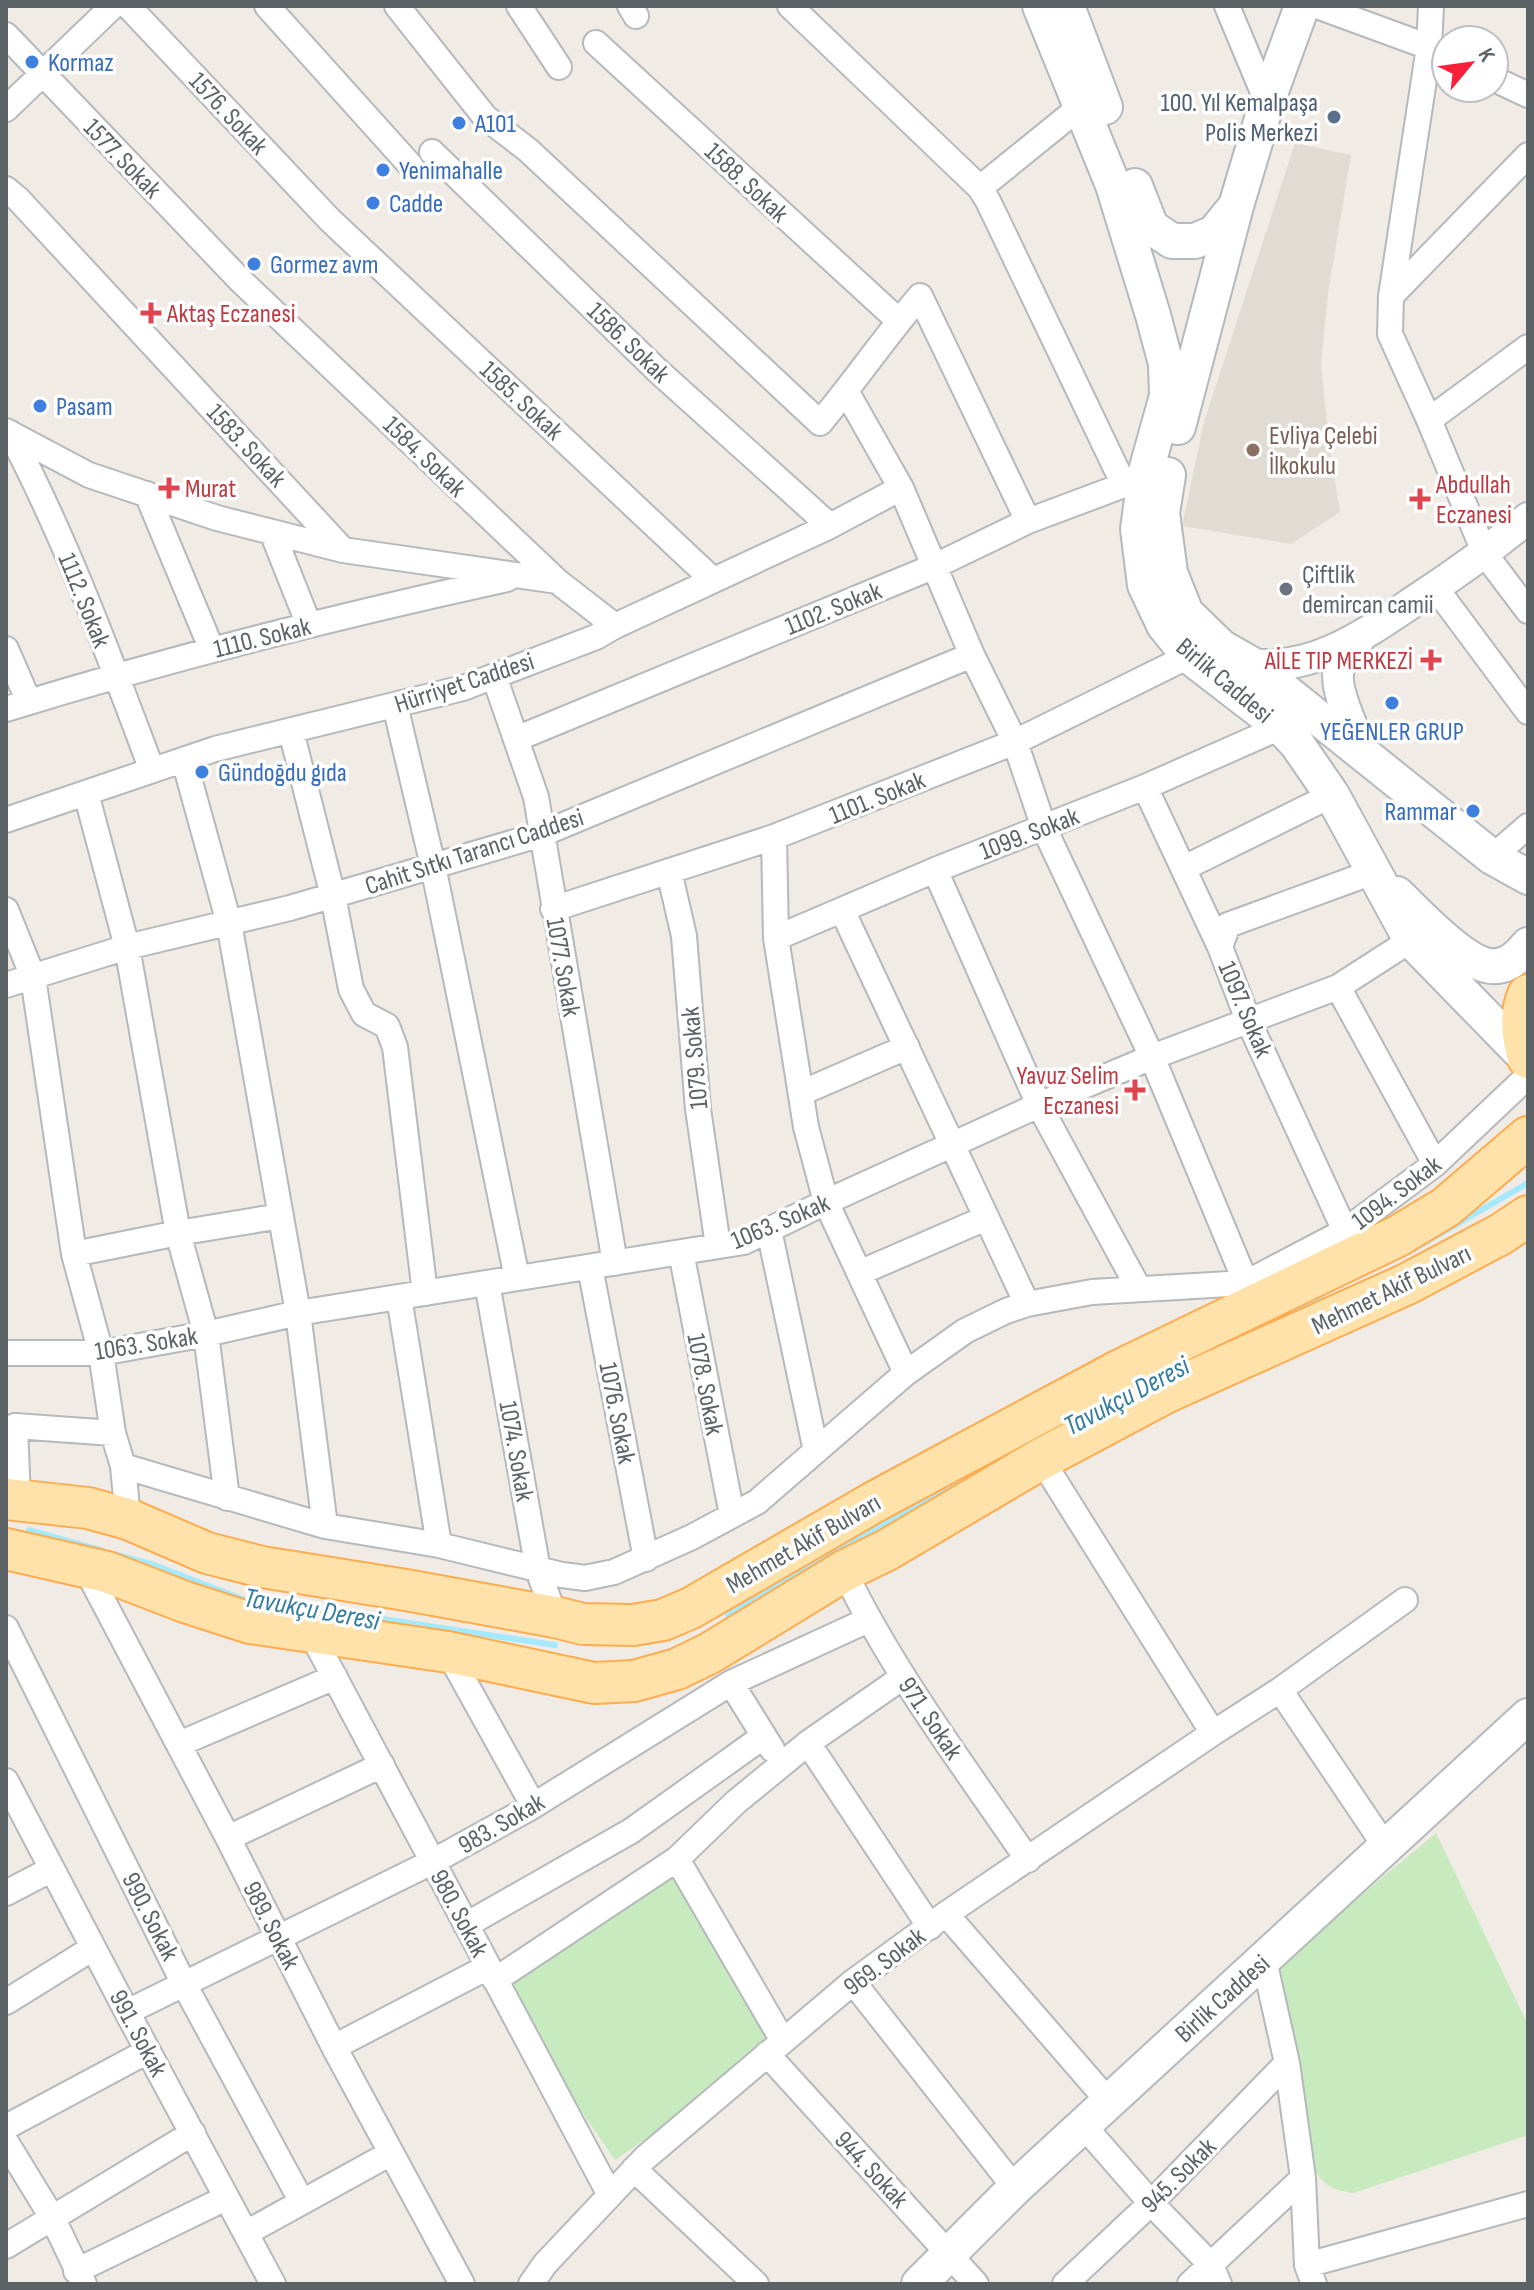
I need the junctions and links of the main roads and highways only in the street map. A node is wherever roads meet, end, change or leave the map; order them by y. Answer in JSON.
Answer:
{"nodes":[{"id":1,"x":1040,"y":6,"type":"edge"},
{"id":2,"x":1067,"y":6,"type":"edge"},
{"id":3,"x":1302,"y":6,"type":"edge"},
{"id":4,"x":1236,"y":206,"type":"junction"},
{"id":5,"x":1212,"y":297,"type":"junction"},
{"id":6,"x":1153,"y":315,"type":"junction"},
{"id":7,"x":1492,"y":857,"type":"junction"},
{"id":8,"x":1373,"y":872,"type":"junction"},
{"id":9,"x":1528,"y":877,"type":"edge"},
{"id":10,"x":1528,"y":898,"type":"edge"},
{"id":11,"x":1528,"y":945,"type":"edge"},
{"id":12,"x":1528,"y":995,"type":"edge"},
{"id":13,"x":1528,"y":1059,"type":"edge"},
{"id":14,"x":1528,"y":1137,"type":"edge"},
{"id":15,"x":1528,"y":1216,"type":"edge"},
{"id":16,"x":12,"y":1500,"type":"edge"},
{"id":17,"x":6,"y":1549,"type":"edge"},
{"id":18,"x":1527,"y":1718,"type":"edge"},
{"id":19,"x":919,"y":2284,"type":"edge"}],
"edges":[{"from":1,"to":6,"type":"main road","name":"Birlik Caddesi"},
{"from":2,"to":4,"type":"main road"},
{"from":3,"to":4,"type":"main road","name":"Birlik Caddesi"},
{"from":4,"to":5,"type":"main road","name":"Birlik Caddesi"},
{"from":5,"to":6,"type":"main road"},
{"from":5,"to":7,"type":"main road","name":"Birlik Caddesi"},
{"from":6,"to":8,"type":"main road","name":"Birlik Caddesi"},
{"from":7,"to":9,"type":"main road","name":"Birlik Caddesi"},
{"from":7,"to":10,"type":"main road"},
{"from":8,"to":11,"type":"main road"},
{"from":8,"to":13,"type":"main road","name":"Birlik Caddesi"},
{"from":12,"to":13,"type":"main road"},
{"from":14,"to":16,"type":"main road","name":"Mehmet Akif Bulvarı"},
{"from":15,"to":17,"type":"main road","name":"Mehmet Akif Bulvarı"},
{"from":18,"to":19,"type":"main road","name":"Birlik Caddesi"}]}
